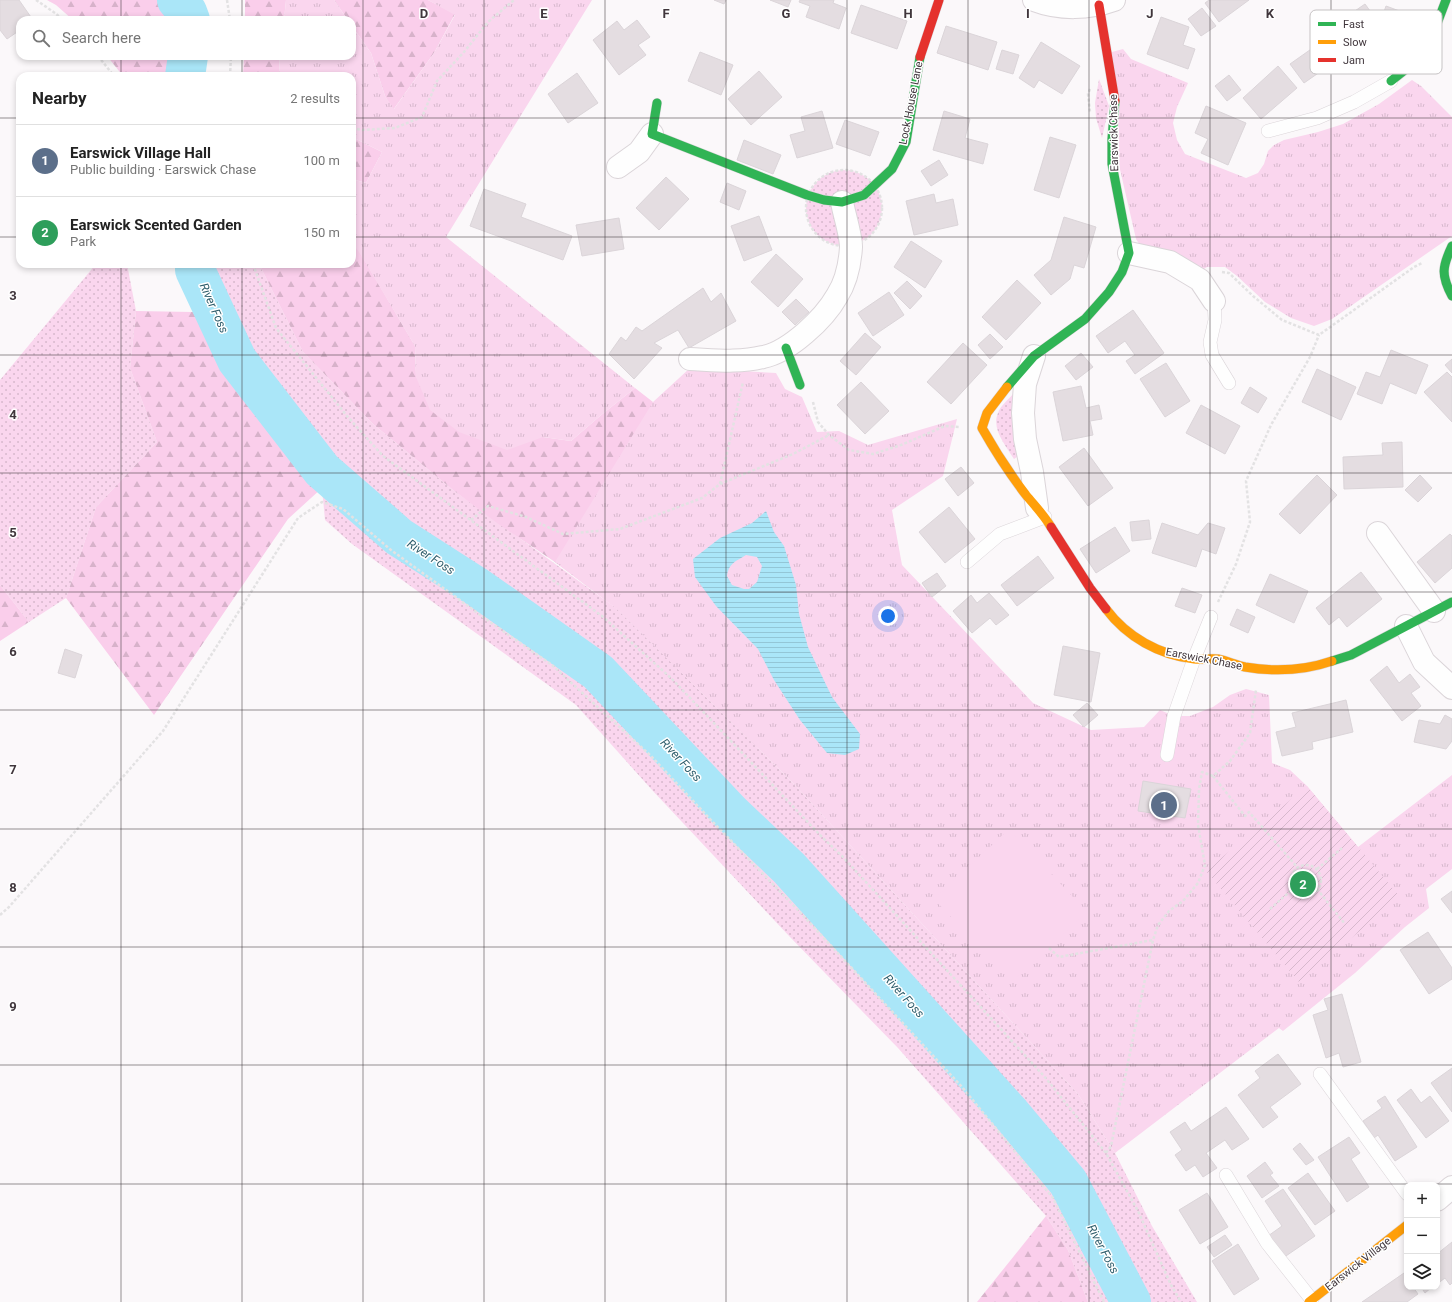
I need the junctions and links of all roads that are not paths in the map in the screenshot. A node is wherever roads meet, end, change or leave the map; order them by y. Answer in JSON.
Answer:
{"nodes":[{"id":1,"x":939,"y":0,"type":"edge"},
{"id":2,"x":1034,"y":0,"type":"edge"},
{"id":3,"x":1446,"y":0,"type":"edge"},
{"id":4,"x":1107,"y":2,"type":"edge"},
{"id":5,"x":1442,"y":10,"type":"edge"},
{"id":6,"x":1400,"y":74,"type":"edge"},
{"id":7,"x":1391,"y":81,"type":"joint"},
{"id":8,"x":657,"y":103,"type":"dead end"},
{"id":9,"x":1268,"y":131,"type":"dead end"},
{"id":10,"x":652,"y":134,"type":"junction"},
{"id":11,"x":618,"y":167,"type":"dead end"},
{"id":12,"x":842,"y":202,"type":"junction"},
{"id":13,"x":1452,"y":246,"type":"edge"},
{"id":14,"x":1129,"y":253,"type":"junction"},
{"id":15,"x":1452,"y":296,"type":"edge"},
{"id":16,"x":1214,"y":300,"type":"joint"},
{"id":17,"x":786,"y":348,"type":"junction"},
{"id":18,"x":1034,"y":356,"type":"junction"},
{"id":19,"x":690,"y":359,"type":"dead end"},
{"id":20,"x":1229,"y":383,"type":"dead end"},
{"id":21,"x":800,"y":385,"type":"dead end"},
{"id":22,"x":1041,"y":513,"type":"junction"},
{"id":23,"x":1378,"y":533,"type":"dead end"},
{"id":24,"x":967,"y":562,"type":"dead end"},
{"id":25,"x":1443,"y":607,"type":"edge"},
{"id":26,"x":1211,"y":617,"type":"road end"},
{"id":27,"x":1406,"y":626,"type":"junction"},
{"id":28,"x":1194,"y":658,"type":"junction"},
{"id":29,"x":1452,"y":688,"type":"edge"},
{"id":30,"x":1167,"y":754,"type":"dead end"},
{"id":31,"x":1320,"y":1074,"type":"dead end"},
{"id":32,"x":1226,"y":1175,"type":"dead end"},
{"id":33,"x":1452,"y":1187,"type":"edge"},
{"id":34,"x":1404,"y":1190,"type":"edge"},
{"id":35,"x":1440,"y":1197,"type":"edge"},
{"id":36,"x":1404,"y":1227,"type":"edge"},
{"id":37,"x":1310,"y":1301,"type":"edge"}],
"edges":[{"from":1,"to":12,"type":"street","name":"Lock House Lane"},
{"from":2,"to":4,"type":"street"},
{"from":3,"to":5,"type":"street"},
{"from":4,"to":14,"type":"street","name":"Earswick Chase"},
{"from":6,"to":7,"type":"street"},
{"from":7,"to":9,"type":"lane"},
{"from":8,"to":10,"type":"street"},
{"from":10,"to":11,"type":"street"},
{"from":10,"to":12,"type":"street","name":"Lock House Lane"},
{"from":12,"to":17,"type":"street"},
{"from":13,"to":15,"type":"street"},
{"from":14,"to":16,"type":"street"},
{"from":14,"to":18,"type":"street"},
{"from":16,"to":20,"type":"lane"},
{"from":17,"to":19,"type":"street"},
{"from":17,"to":21,"type":"street"},
{"from":18,"to":22,"type":"street","name":"Earswick Chase"},
{"from":18,"to":22,"type":"street","name":"Earswick Chase"},
{"from":22,"to":24,"type":"lane"},
{"from":22,"to":28,"type":"street","name":"Earswick Chase"},
{"from":23,"to":25,"type":"street","name":"Earswick Chase"},
{"from":25,"to":27,"type":"street","name":"Earswick Chase"},
{"from":26,"to":28,"type":"lane"},
{"from":27,"to":28,"type":"street","name":"Earswick Chase"},
{"from":27,"to":29,"type":"street"},
{"from":28,"to":30,"type":"lane"},
{"from":31,"to":34,"type":"lane"},
{"from":32,"to":37,"type":"lane"},
{"from":33,"to":35,"type":"street"},
{"from":36,"to":37,"type":"street","name":"Earswick Village"}]}
